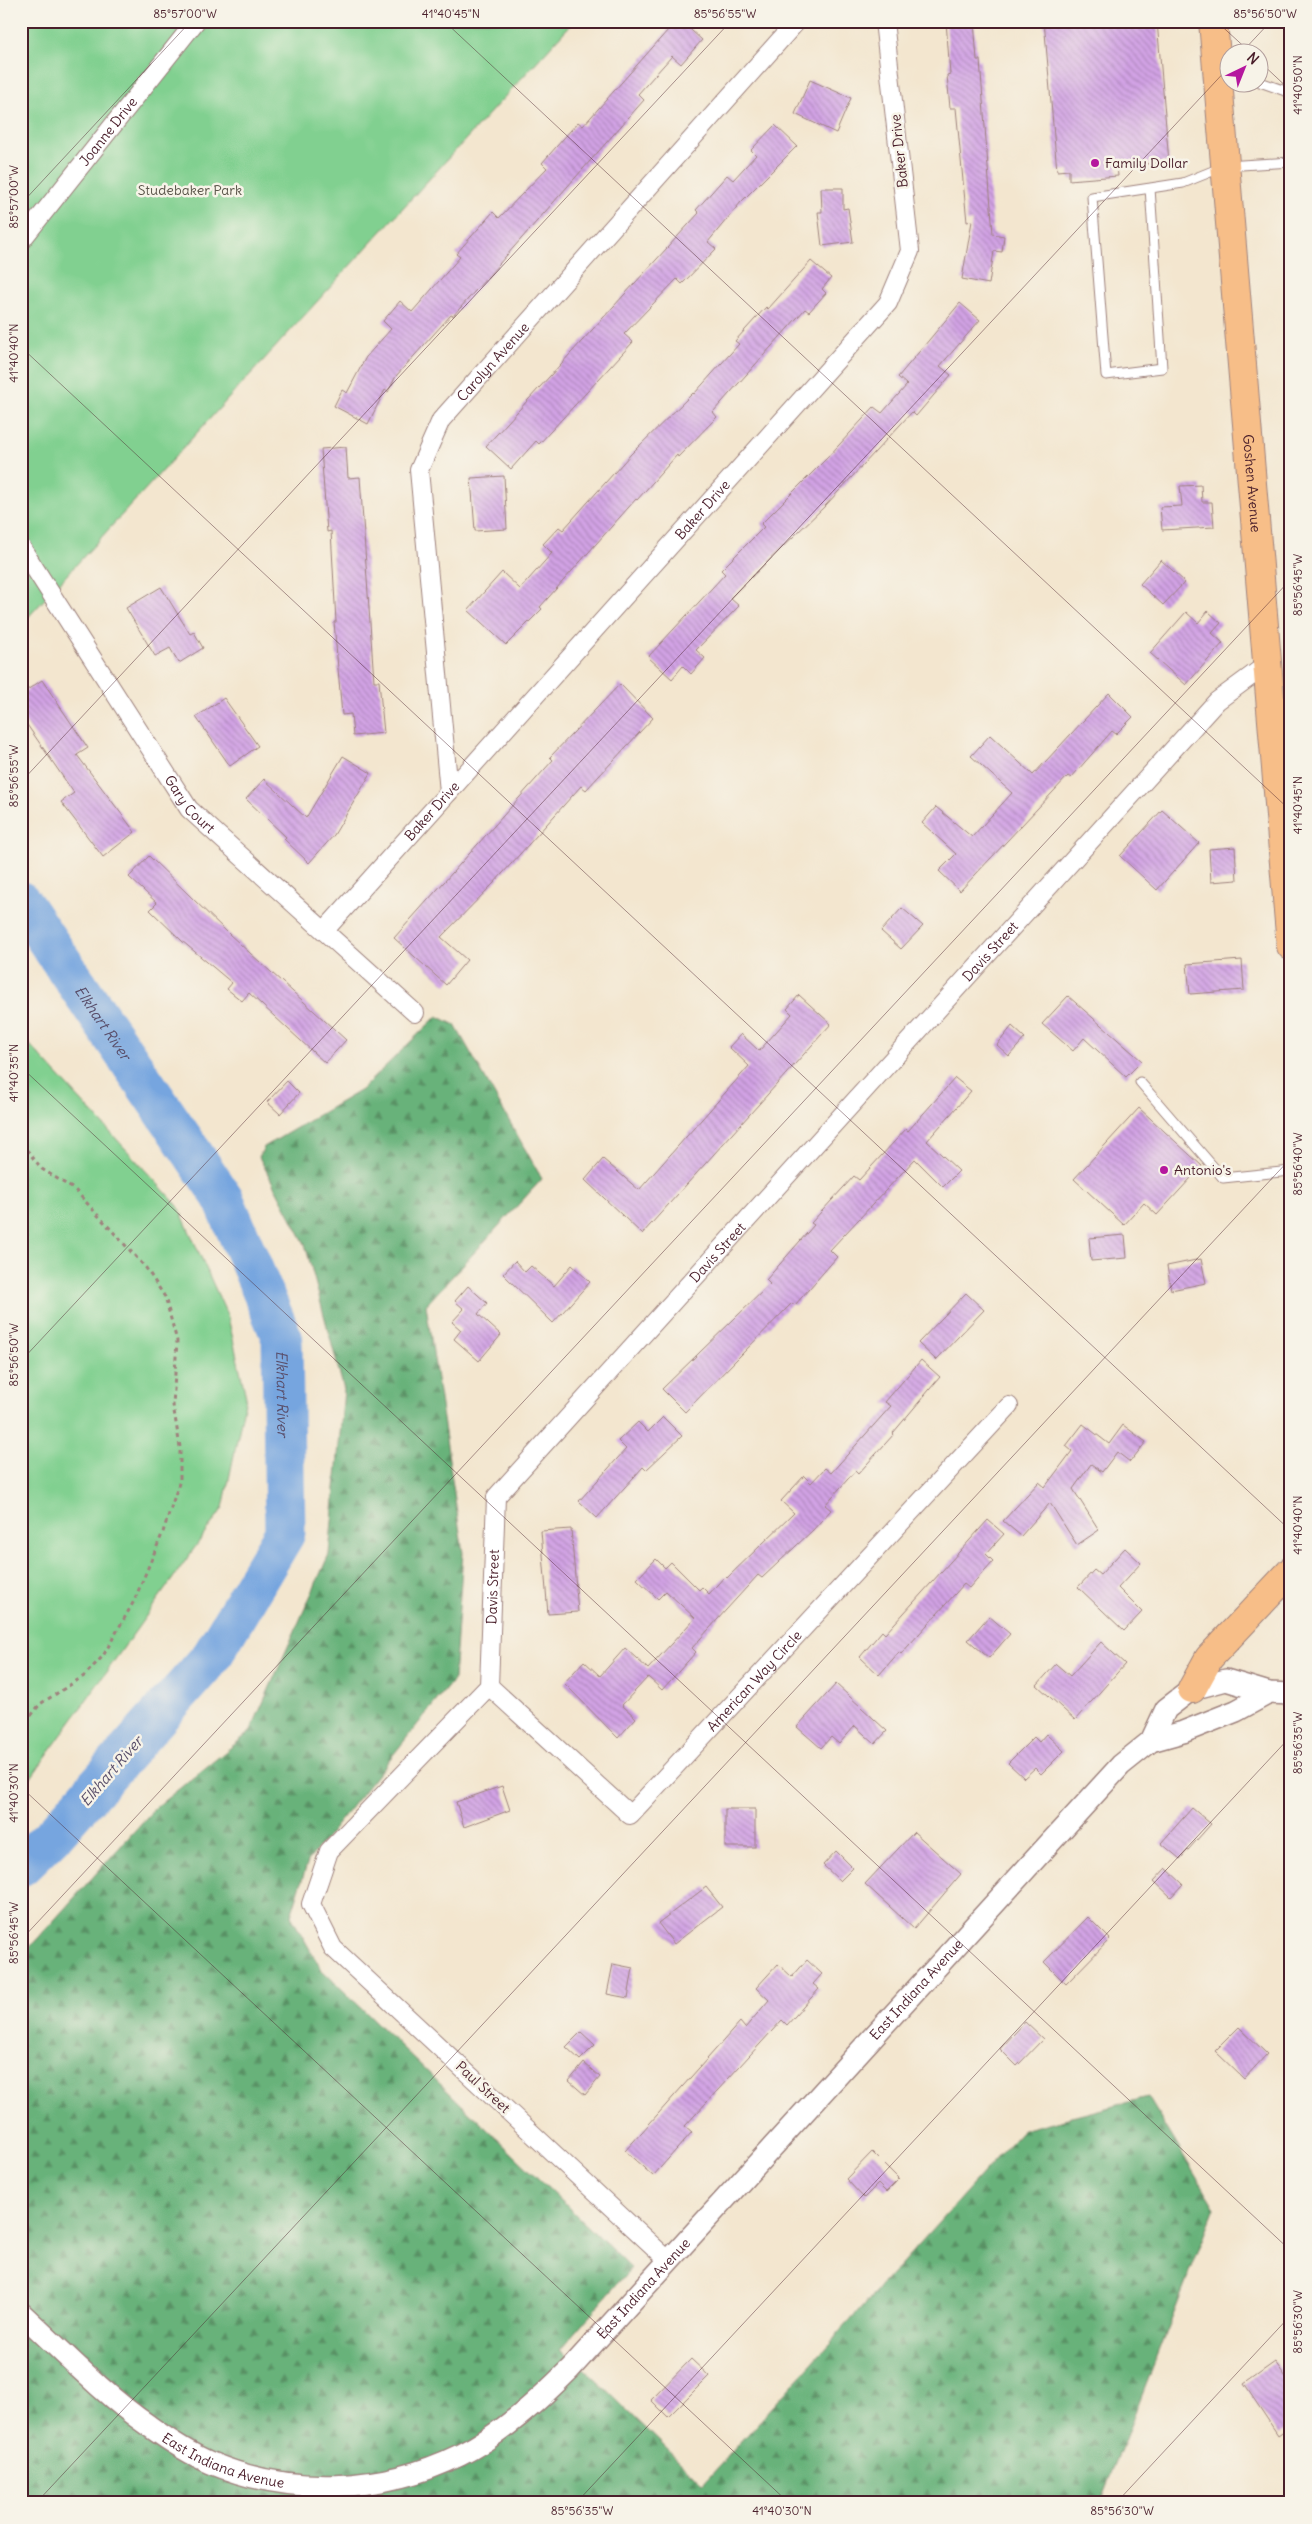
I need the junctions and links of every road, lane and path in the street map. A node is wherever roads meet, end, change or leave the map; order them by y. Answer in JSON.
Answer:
{"nodes":[{"id":1,"x":196,"y":21,"type":"edge"},
{"id":2,"x":797,"y":21,"type":"edge"},
{"id":3,"x":884,"y":21,"type":"edge"},
{"id":4,"x":1213,"y":21,"type":"edge"},
{"id":5,"x":1220,"y":57,"type":"edge"},
{"id":6,"x":1270,"y":86,"type":"edge"},
{"id":7,"x":1224,"y":92,"type":"edge"},
{"id":8,"x":1291,"y":93,"type":"edge"},
{"id":9,"x":1291,"y":162,"type":"edge"},
{"id":10,"x":1225,"y":166,"type":"junction"},
{"id":11,"x":1150,"y":188,"type":"junction"},
{"id":12,"x":21,"y":241,"type":"edge"},
{"id":13,"x":21,"y":547,"type":"edge"},
{"id":14,"x":1266,"y":664,"type":"junction"},
{"id":15,"x":449,"y":792,"type":"junction"},
{"id":16,"x":325,"y":930,"type":"junction"},
{"id":17,"x":1291,"y":946,"type":"edge"},
{"id":18,"x":415,"y":1013,"type":"dead end"},
{"id":19,"x":1140,"y":1082,"type":"dead end"},
{"id":20,"x":21,"y":1135,"type":"edge"},
{"id":21,"x":1291,"y":1172,"type":"edge"},
{"id":22,"x":1009,"y":1406,"type":"dead end"},
{"id":23,"x":1291,"y":1571,"type":"edge"},
{"id":24,"x":489,"y":1686,"type":"junction"},
{"id":25,"x":1192,"y":1689,"type":"junction"},
{"id":26,"x":1269,"y":1693,"type":"junction"},
{"id":27,"x":1291,"y":1694,"type":"edge"},
{"id":28,"x":21,"y":1728,"type":"edge"},
{"id":29,"x":1151,"y":1741,"type":"junction"},
{"id":30,"x":668,"y":2260,"type":"junction"},
{"id":31,"x":21,"y":2313,"type":"edge"}],
"edges":[{"from":1,"to":12,"type":"street","name":"Joanne Drive"},
{"from":2,"to":15,"type":"street","name":"Carolyn Avenue"},
{"from":3,"to":15,"type":"street","name":"Baker Drive"},
{"from":4,"to":5,"type":"main road","name":"Goshen Avenue"},
{"from":6,"to":8,"type":"lane"},
{"from":7,"to":10,"type":"main road","name":"Goshen Avenue"},
{"from":9,"to":10,"type":"lane"},
{"from":10,"to":11,"type":"lane"},
{"from":10,"to":14,"type":"main road","name":"Goshen Avenue"},
{"from":11,"to":11,"type":"lane"},
{"from":13,"to":16,"type":"street","name":"Gary Court"},
{"from":14,"to":17,"type":"main road","name":"Goshen Avenue"},
{"from":14,"to":24,"type":"street","name":"Davis Street"},
{"from":15,"to":16,"type":"street","name":"Baker Drive"},
{"from":16,"to":18,"type":"street","name":"Gary Court"},
{"from":19,"to":21,"type":"lane"},
{"from":20,"to":28,"type":"path"},
{"from":22,"to":24,"type":"street","name":"American Way Circle"},
{"from":23,"to":25,"type":"main road"},
{"from":24,"to":30,"type":"street","name":"Paul Street"},
{"from":25,"to":26,"type":"street","name":"East Indiana Avenue"},
{"from":25,"to":29,"type":"street","name":"East Indiana Avenue"},
{"from":26,"to":27,"type":"street","name":"East Indiana Avenue"},
{"from":26,"to":29,"type":"street","name":"East Indiana Avenue"},
{"from":29,"to":30,"type":"street","name":"East Indiana Avenue"},
{"from":30,"to":31,"type":"street","name":"East Indiana Avenue"}]}
